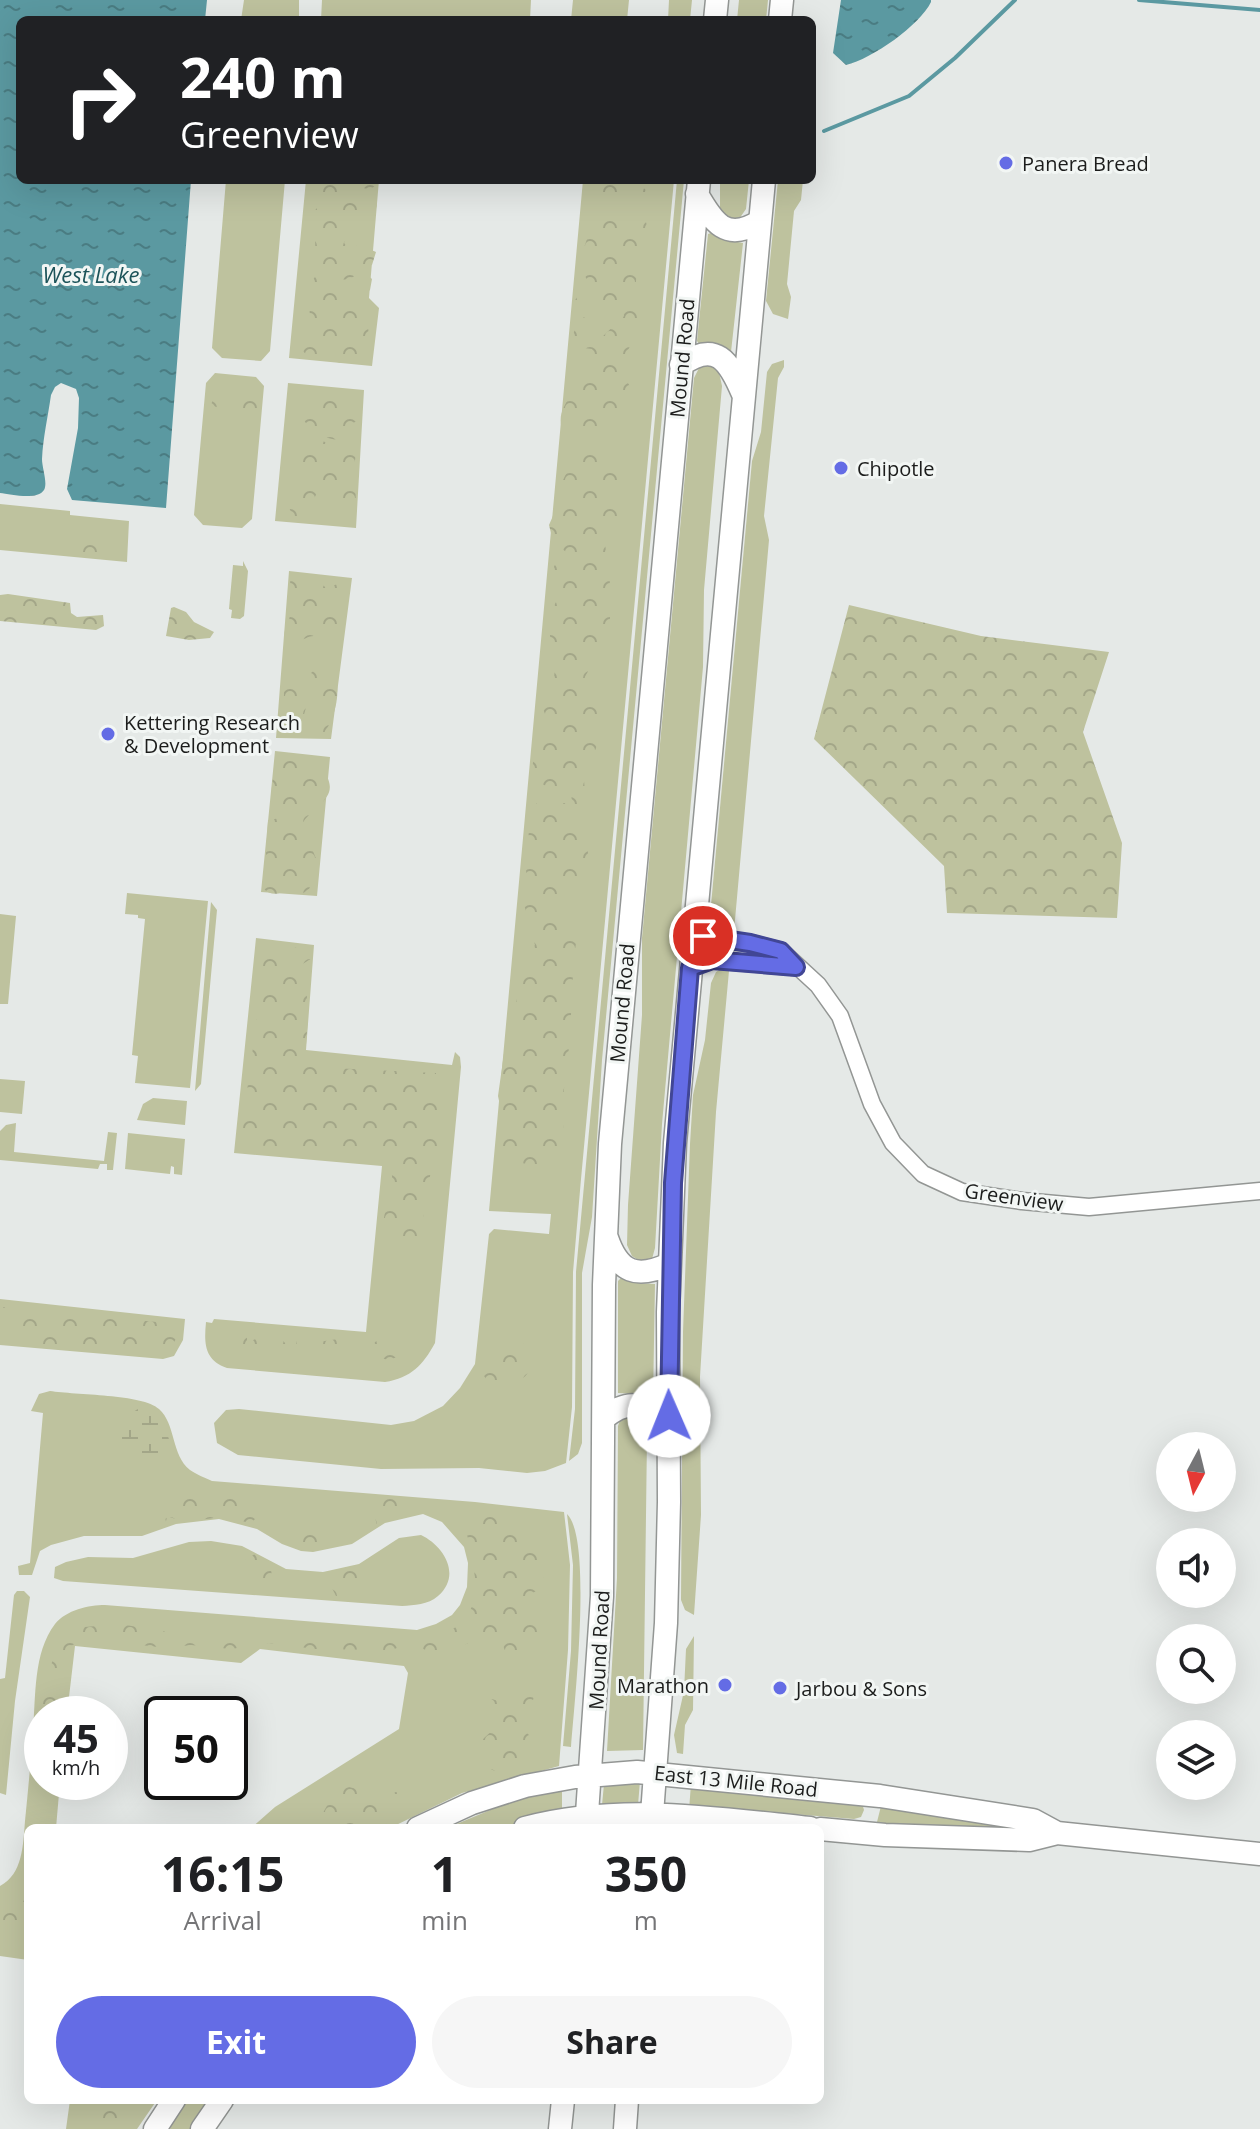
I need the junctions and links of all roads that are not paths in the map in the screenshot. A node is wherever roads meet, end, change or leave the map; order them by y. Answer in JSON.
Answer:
{"nodes":[{"id":1,"x":764,"y":184,"type":"edge"},
{"id":2,"x":698,"y":187,"type":"edge"},
{"id":3,"x":760,"y":221,"type":"junction"},
{"id":4,"x":681,"y":365,"type":"junction"},
{"id":5,"x":743,"y":395,"type":"junction"},
{"id":6,"x":694,"y":932,"type":"junction"},
{"id":7,"x":796,"y":967,"type":"junction"},
{"id":8,"x":690,"y":968,"type":"junction"},
{"id":9,"x":1260,"y":1191,"type":"edge"},
{"id":10,"x":606,"y":1233,"type":"junction"},
{"id":11,"x":669,"y":1264,"type":"junction"},
{"id":12,"x":604,"y":1418,"type":"junction"},
{"id":13,"x":669,"y":1444,"type":"junction"},
{"id":14,"x":656,"y":1773,"type":"junction"},
{"id":15,"x":590,"y":1775,"type":"junction"},
{"id":16,"x":868,"y":1794,"type":"junction"},
{"id":17,"x":652,"y":1820,"type":"edge"},
{"id":18,"x":586,"y":1822,"type":"edge"},
{"id":19,"x":427,"y":1824,"type":"edge"},
{"id":20,"x":566,"y":1824,"type":"edge"},
{"id":21,"x":735,"y":1824,"type":"edge"},
{"id":22,"x":797,"y":1824,"type":"edge"},
{"id":23,"x":824,"y":1829,"type":"edge"},
{"id":24,"x":1057,"y":1833,"type":"junction"},
{"id":25,"x":1260,"y":1854,"type":"edge"},
{"id":26,"x":171,"y":2104,"type":"edge"},
{"id":27,"x":219,"y":2104,"type":"edge"},
{"id":28,"x":563,"y":2104,"type":"edge"},
{"id":29,"x":627,"y":2104,"type":"edge"},
{"id":30,"x":155,"y":2129,"type":"edge"},
{"id":31,"x":202,"y":2129,"type":"edge"},
{"id":32,"x":560,"y":2129,"type":"edge"},
{"id":33,"x":625,"y":2129,"type":"edge"}],
"edges":[{"from":1,"to":3,"type":"main road"},
{"from":2,"to":3,"type":"main road"},
{"from":2,"to":4,"type":"main road","name":"Mound Road"},
{"from":3,"to":5,"type":"main road"},
{"from":4,"to":5,"type":"main road"},
{"from":4,"to":10,"type":"main road","name":"Mound Road"},
{"from":5,"to":6,"type":"main road"},
{"from":6,"to":7,"type":"street","name":"Greenview"},
{"from":6,"to":8,"type":"main road"},
{"from":7,"to":8,"type":"street"},
{"from":7,"to":9,"type":"street","name":"Greenview"},
{"from":8,"to":11,"type":"main road"},
{"from":10,"to":11,"type":"main road"},
{"from":10,"to":12,"type":"main road","name":"Mound Road"},
{"from":11,"to":13,"type":"main road"},
{"from":12,"to":13,"type":"main road"},
{"from":12,"to":15,"type":"main road","name":"Mound Road"},
{"from":13,"to":14,"type":"main road"},
{"from":14,"to":15,"type":"main road","name":"East 13 Mile Road"},
{"from":14,"to":16,"type":"main road","name":"East 13 Mile Road"},
{"from":14,"to":17,"type":"main road"},
{"from":15,"to":18,"type":"main road","name":"Mound Road"},
{"from":15,"to":19,"type":"main road","name":"East 13 Mile Road"},
{"from":16,"to":22,"type":"main road","name":"East 13 Mile Road"},
{"from":16,"to":24,"type":"main road","name":"East 13 Mile Road"},
{"from":17,"to":18,"type":"main road","name":"East 13 Mile Road"},
{"from":17,"to":21,"type":"main road","name":"East 13 Mile Road"},
{"from":18,"to":20,"type":"main road","name":"East 13 Mile Road"},
{"from":23,"to":24,"type":"main road","name":"East 13 Mile Road"},
{"from":24,"to":25,"type":"main road","name":"East 13 Mile Road"},
{"from":26,"to":30,"type":"main road"},
{"from":27,"to":31,"type":"main road"},
{"from":28,"to":32,"type":"main road"},
{"from":29,"to":33,"type":"main road"}]}
